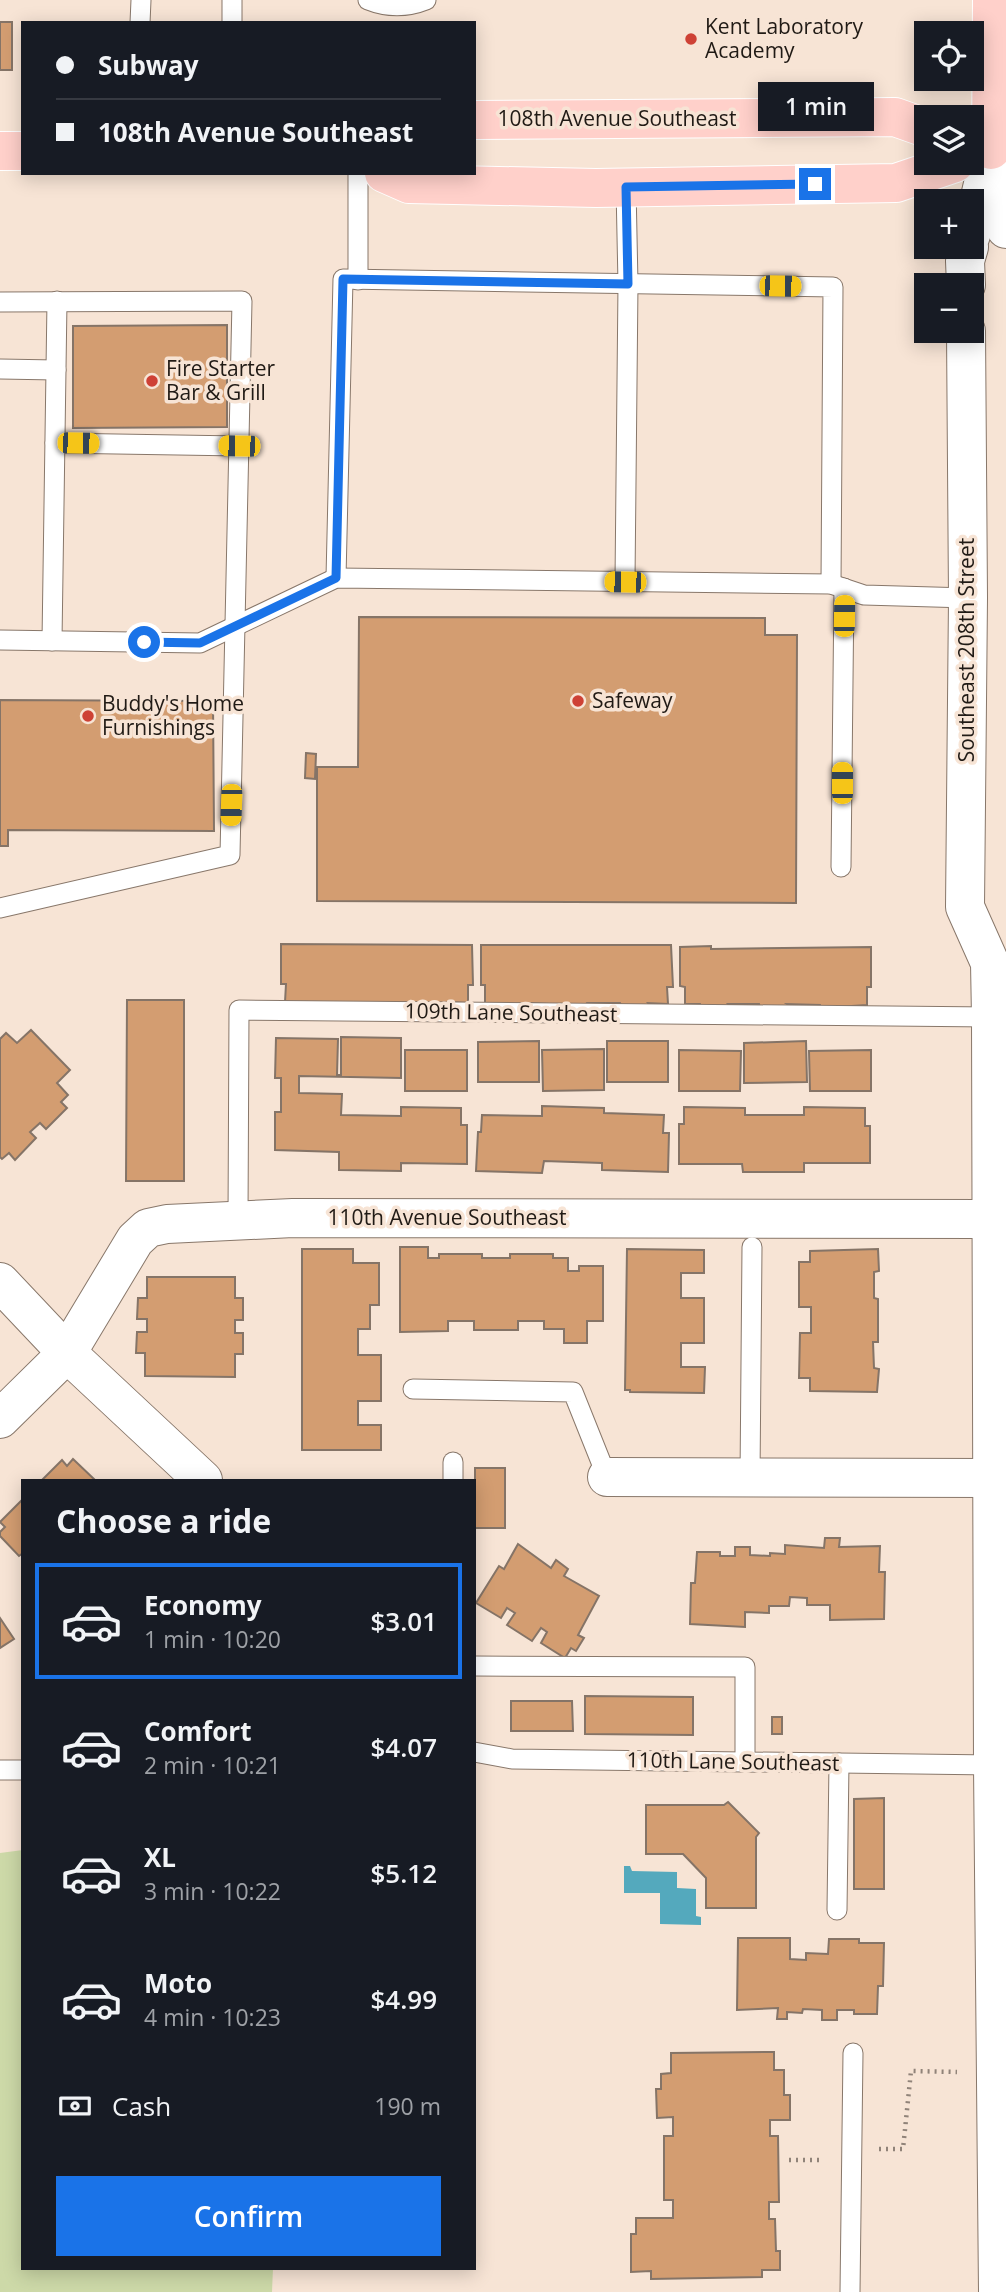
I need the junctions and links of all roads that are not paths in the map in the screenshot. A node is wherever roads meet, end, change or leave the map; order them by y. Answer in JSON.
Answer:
{"nodes":[{"id":1,"x":141,"y":0,"type":"edge"},
{"id":2,"x":232,"y":0,"type":"edge"},
{"id":3,"x":368,"y":0,"type":"edge"},
{"id":4,"x":426,"y":0,"type":"edge"},
{"id":5,"x":992,"y":0,"type":"edge"},
{"id":6,"x":141,"y":21,"type":"edge"},
{"id":7,"x":232,"y":21,"type":"edge"},
{"id":8,"x":476,"y":120,"type":"edge"},
{"id":9,"x":914,"y":124,"type":"edge"},
{"id":10,"x":21,"y":151,"type":"edge"},
{"id":11,"x":989,"y":151,"type":"edge"},
{"id":12,"x":0,"y":152,"type":"edge"},
{"id":13,"x":358,"y":175,"type":"edge"},
{"id":14,"x":389,"y":175,"type":"edge"},
{"id":15,"x":920,"y":175,"type":"edge"},
{"id":16,"x":626,"y":187,"type":"junction"},
{"id":17,"x":981,"y":189,"type":"edge"},
{"id":18,"x":1006,"y":229,"type":"edge"},
{"id":19,"x":358,"y":280,"type":"junction"},
{"id":20,"x":628,"y":284,"type":"junction"},
{"id":21,"x":2,"y":300,"type":"edge"},
{"id":22,"x":57,"y":301,"type":"junction"},
{"id":23,"x":966,"y":343,"type":"edge"},
{"id":24,"x":0,"y":369,"type":"edge"},
{"id":25,"x":56,"y":370,"type":"junction"},
{"id":26,"x":55,"y":443,"type":"junction"},
{"id":27,"x":239,"y":446,"type":"junction"},
{"id":28,"x":336,"y":578,"type":"junction"},
{"id":29,"x":625,"y":582,"type":"junction"},
{"id":30,"x":838,"y":586,"type":"junction"},
{"id":31,"x":968,"y":598,"type":"junction"},
{"id":32,"x":235,"y":627,"type":"junction"},
{"id":33,"x":0,"y":640,"type":"edge"},
{"id":34,"x":52,"y":641,"type":"junction"},
{"id":35,"x":841,"y":867,"type":"dead end"},
{"id":36,"x":0,"y":908,"type":"edge"},
{"id":37,"x":1006,"y":924,"type":"edge"},
{"id":38,"x":998,"y":963,"type":"edge"},
{"id":39,"x":996,"y":1038,"type":"edge"},
{"id":40,"x":998,"y":1168,"type":"edge"},
{"id":41,"x":238,"y":1219,"type":"junction"},
{"id":42,"x":991,"y":1219,"type":"junction"},
{"id":43,"x":752,"y":1247,"type":"dead end"},
{"id":44,"x":0,"y":1282,"type":"edge"},
{"id":45,"x":67,"y":1353,"type":"junction"},
{"id":46,"x":413,"y":1389,"type":"dead end"},
{"id":47,"x":0,"y":1419,"type":"edge"},
{"id":48,"x":607,"y":1477,"type":"joint"},
{"id":49,"x":750,"y":1478,"type":"junction"},
{"id":50,"x":992,"y":1478,"type":"junction"},
{"id":51,"x":202,"y":1479,"type":"edge"},
{"id":52,"x":999,"y":1569,"type":"edge"},
{"id":53,"x":476,"y":1666,"type":"edge"},
{"id":54,"x":476,"y":1752,"type":"edge"},
{"id":55,"x":745,"y":1762,"type":"junction"},
{"id":56,"x":839,"y":1763,"type":"junction"},
{"id":57,"x":993,"y":1765,"type":"junction"},
{"id":58,"x":0,"y":1770,"type":"edge"},
{"id":59,"x":21,"y":1770,"type":"edge"},
{"id":60,"x":837,"y":1910,"type":"dead end"},
{"id":61,"x":853,"y":2053,"type":"dead end"},
{"id":62,"x":1002,"y":2234,"type":"edge"},
{"id":63,"x":850,"y":2292,"type":"edge"},
{"id":64,"x":998,"y":2292,"type":"edge"}],
"edges":[{"from":1,"to":6,"type":"lane"},
{"from":2,"to":7,"type":"lane"},
{"from":3,"to":4,"type":"lane"},
{"from":5,"to":11,"type":"main road"},
{"from":8,"to":9,"type":"main road","name":"108th Avenue Southeast"},
{"from":10,"to":12,"type":"main road"},
{"from":11,"to":17,"type":"main road"},
{"from":11,"to":18,"type":"main road"},
{"from":13,"to":19,"type":"lane"},
{"from":14,"to":16,"type":"main road"},
{"from":15,"to":16,"type":"main road"},
{"from":16,"to":20,"type":"lane"},
{"from":19,"to":20,"type":"lane"},
{"from":19,"to":28,"type":"lane"},
{"from":20,"to":29,"type":"lane"},
{"from":20,"to":30,"type":"lane"},
{"from":21,"to":22,"type":"lane"},
{"from":22,"to":25,"type":"lane"},
{"from":22,"to":27,"type":"lane"},
{"from":23,"to":31,"type":"main road","name":"Southeast 208th Street"},
{"from":24,"to":25,"type":"lane"},
{"from":25,"to":26,"type":"lane"},
{"from":26,"to":27,"type":"lane"},
{"from":26,"to":34,"type":"lane"},
{"from":27,"to":32,"type":"lane"},
{"from":28,"to":29,"type":"lane"},
{"from":28,"to":32,"type":"lane"},
{"from":29,"to":30,"type":"lane"},
{"from":30,"to":31,"type":"lane"},
{"from":30,"to":35,"type":"lane"},
{"from":31,"to":38,"type":"main road","name":"Southeast 208th Street"},
{"from":32,"to":34,"type":"lane"},
{"from":32,"to":36,"type":"lane"},
{"from":33,"to":34,"type":"lane"},
{"from":37,"to":38,"type":"main road","name":"Southeast 208th Street"},
{"from":38,"to":39,"type":"main road","name":"Southeast 208th Street"},
{"from":39,"to":40,"type":"main road","name":"Southeast 208th Street"},
{"from":39,"to":41,"type":"lane","name":"109th Lane Southeast"},
{"from":40,"to":42,"type":"main road","name":"Southeast 208th Street"},
{"from":41,"to":42,"type":"main road","name":"110th Avenue Southeast"},
{"from":41,"to":45,"type":"main road","name":"110th Avenue Southeast"},
{"from":42,"to":50,"type":"main road","name":"Southeast 208th Street"},
{"from":43,"to":49,"type":"lane"},
{"from":44,"to":45,"type":"main road"},
{"from":45,"to":47,"type":"main road","name":"110th Avenue Southeast"},
{"from":45,"to":51,"type":"main road"},
{"from":46,"to":48,"type":"lane"},
{"from":48,"to":49,"type":"main road"},
{"from":49,"to":50,"type":"main road"},
{"from":50,"to":52,"type":"main road","name":"Southeast 208th Street"},
{"from":52,"to":57,"type":"main road","name":"Southeast 208th Street"},
{"from":53,"to":55,"type":"lane"},
{"from":54,"to":55,"type":"lane","name":"110th Lane Southeast"},
{"from":55,"to":56,"type":"lane","name":"110th Lane Southeast"},
{"from":56,"to":57,"type":"lane","name":"110th Lane Southeast"},
{"from":56,"to":60,"type":"lane"},
{"from":57,"to":62,"type":"main road","name":"Southeast 208th Street"},
{"from":58,"to":59,"type":"lane"},
{"from":61,"to":63,"type":"lane"},
{"from":62,"to":64,"type":"main road","name":"Southeast 208th Street"}]}
